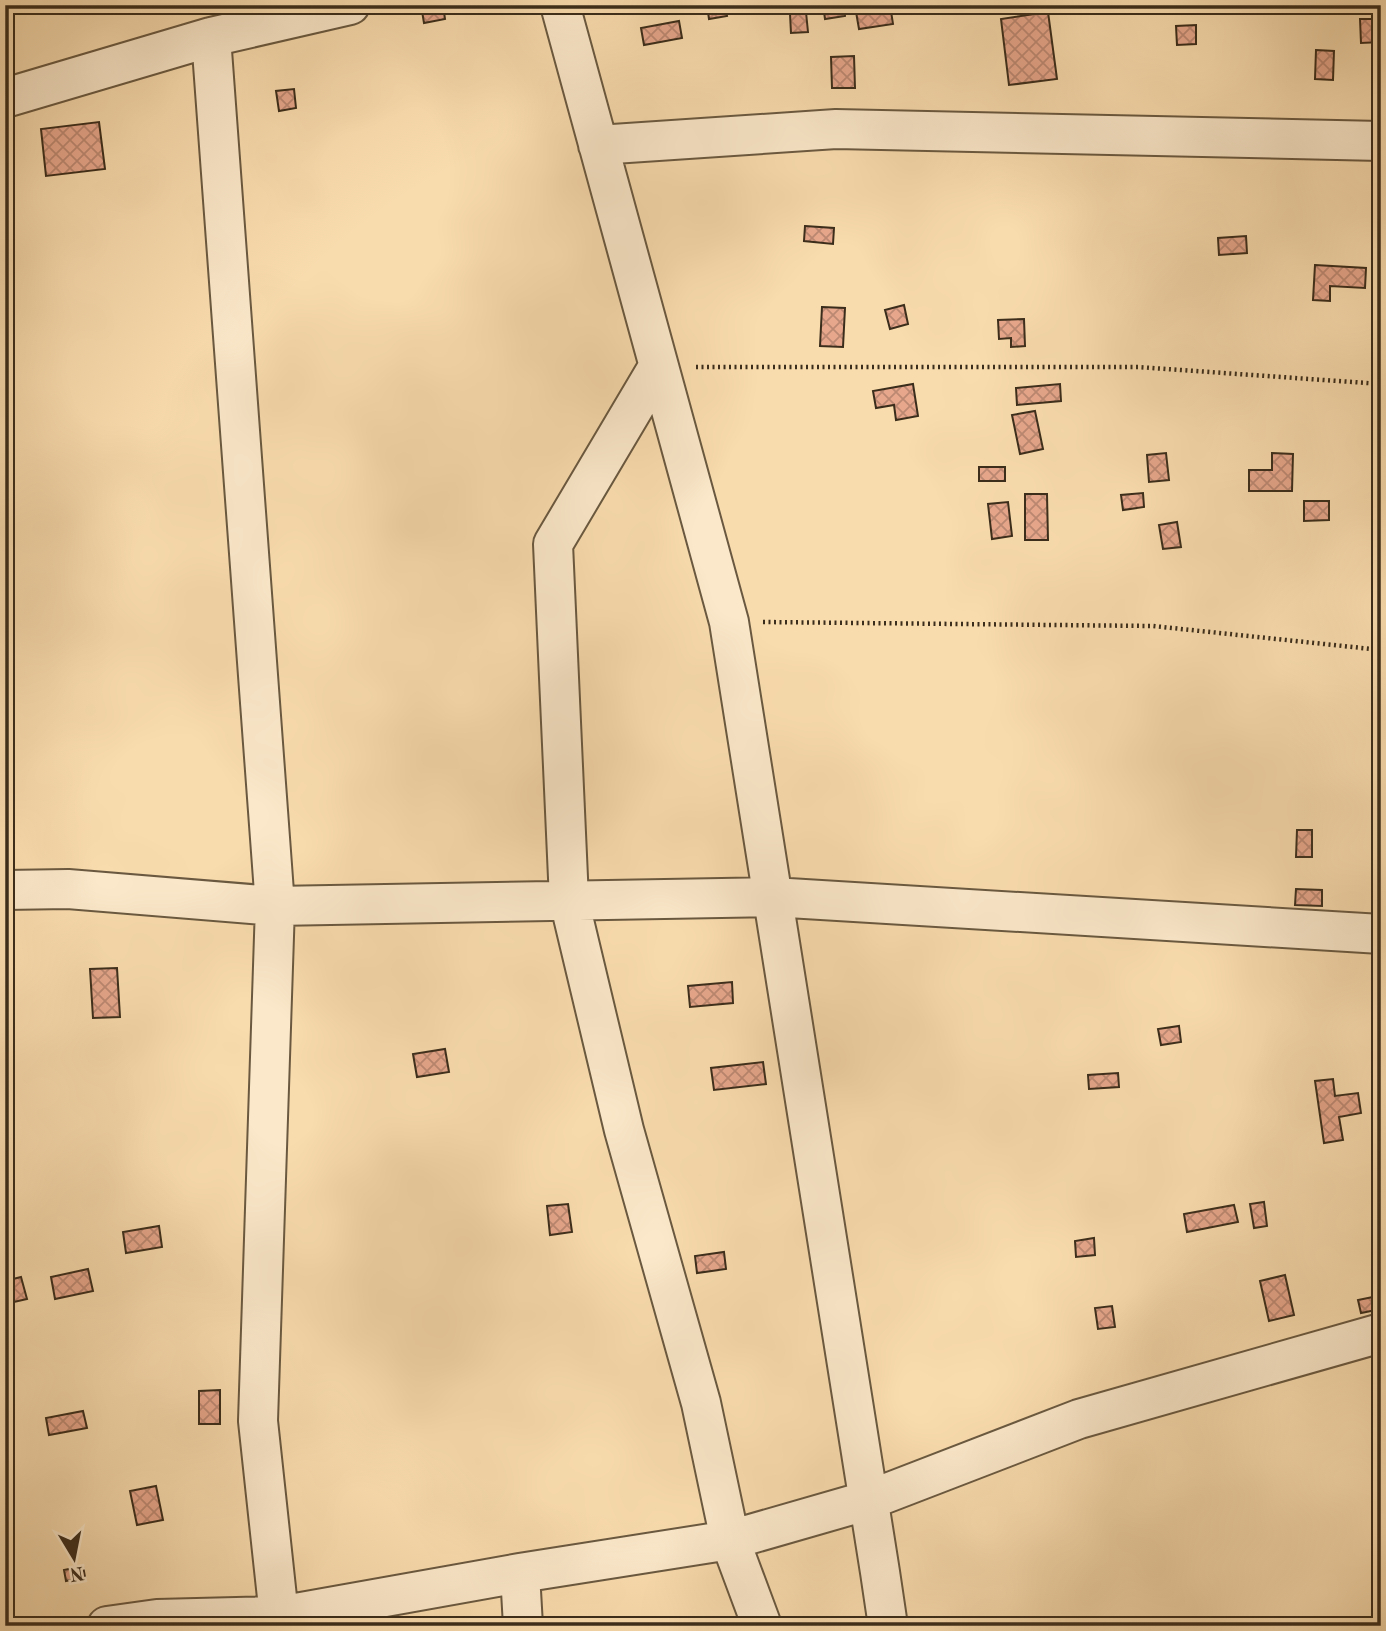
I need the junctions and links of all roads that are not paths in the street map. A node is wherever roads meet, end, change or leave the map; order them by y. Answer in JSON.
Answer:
{"nodes":[{"id":1,"x":350,"y":5,"type":"edge"},
{"id":2,"x":560,"y":5,"type":"edge"},
{"id":3,"x":211,"y":37,"type":"junction"},
{"id":4,"x":5,"y":98,"type":"edge"},
{"id":5,"x":1381,"y":141,"type":"edge"},
{"id":6,"x":598,"y":145,"type":"junction"},
{"id":7,"x":658,"y":367,"type":"junction"},
{"id":8,"x":5,"y":890,"type":"edge"},
{"id":9,"x":772,"y":897,"type":"junction"},
{"id":10,"x":569,"y":900,"type":"junction"},
{"id":11,"x":275,"y":906,"type":"junction"},
{"id":12,"x":1381,"y":934,"type":"edge"},
{"id":13,"x":1381,"y":1332,"type":"edge"},
{"id":14,"x":869,"y":1500,"type":"junction"},
{"id":15,"x":730,"y":1540,"type":"junction"},
{"id":16,"x":520,"y":1573,"type":"junction"},
{"id":17,"x":279,"y":1621,"type":"edge"},
{"id":18,"x":107,"y":1626,"type":"edge"},
{"id":19,"x":523,"y":1626,"type":"edge"},
{"id":20,"x":762,"y":1626,"type":"edge"},
{"id":21,"x":888,"y":1626,"type":"edge"}],
"edges":[{"from":1,"to":3,"type":"street"},
{"from":2,"to":6,"type":"street"},
{"from":3,"to":4,"type":"street"},
{"from":3,"to":11,"type":"street"},
{"from":5,"to":6,"type":"street"},
{"from":6,"to":7,"type":"street"},
{"from":7,"to":9,"type":"street"},
{"from":7,"to":10,"type":"street"},
{"from":8,"to":11,"type":"street"},
{"from":9,"to":10,"type":"street"},
{"from":9,"to":12,"type":"street"},
{"from":9,"to":14,"type":"street"},
{"from":10,"to":11,"type":"street"},
{"from":10,"to":15,"type":"street"},
{"from":11,"to":17,"type":"street"},
{"from":13,"to":14,"type":"street"},
{"from":14,"to":15,"type":"street"},
{"from":14,"to":21,"type":"street"},
{"from":15,"to":16,"type":"street"},
{"from":15,"to":20,"type":"street"},
{"from":16,"to":17,"type":"street"},
{"from":16,"to":19,"type":"street"},
{"from":17,"to":18,"type":"street"}]}
